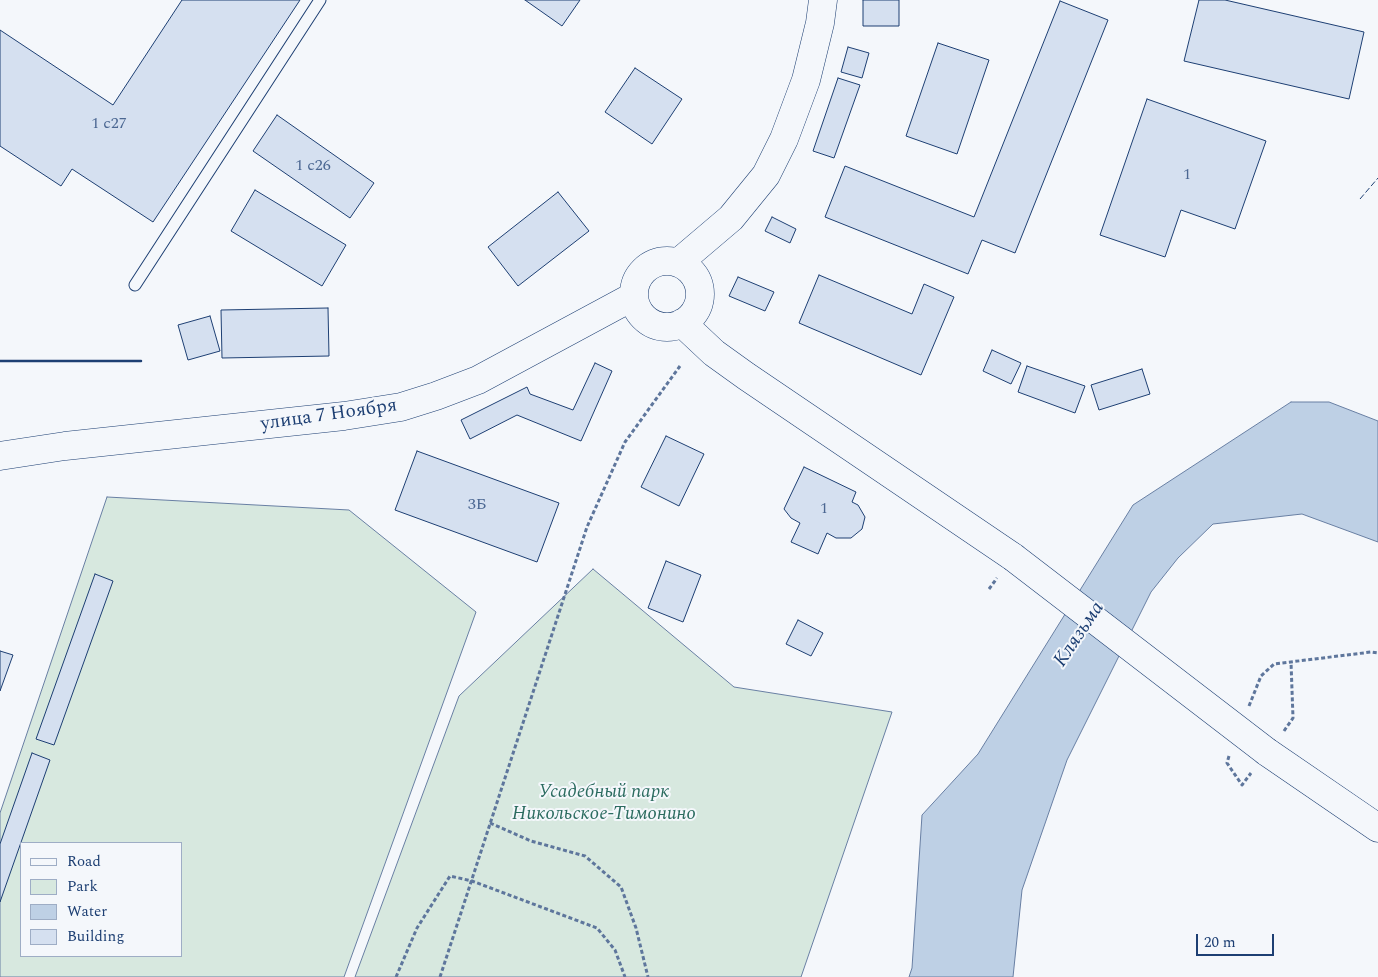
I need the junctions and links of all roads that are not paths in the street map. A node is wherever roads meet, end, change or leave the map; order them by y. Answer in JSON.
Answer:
{"nodes":[{"id":1,"x":320,"y":0,"type":"edge"},
{"id":2,"x":823,"y":0,"type":"edge"},
{"id":3,"x":731,"y":218,"type":"junction"},
{"id":4,"x":678,"y":263,"type":"junction"},
{"id":5,"x":135,"y":285,"type":"dead end"},
{"id":6,"x":634,"y":296,"type":"junction"},
{"id":7,"x":590,"y":320,"type":"junction"},
{"id":8,"x":682,"y":323,"type":"junction"},
{"id":9,"x":0,"y":456,"type":"edge"},
{"id":10,"x":1378,"y":828,"type":"edge"}],
"edges":[{"from":1,"to":5,"type":"lane"},
{"from":2,"to":3,"type":"main road"},
{"from":3,"to":4,"type":"main road"},
{"from":3,"to":7,"type":"main road"},
{"from":4,"to":6,"type":"main road"},
{"from":4,"to":8,"type":"main road"},
{"from":6,"to":7,"type":"main road","name":"улица 7 Ноября"},
{"from":6,"to":8,"type":"main road"},
{"from":7,"to":9,"type":"main road","name":"улица 7 Ноября"},
{"from":8,"to":10,"type":"main road","bridge":true}]}
